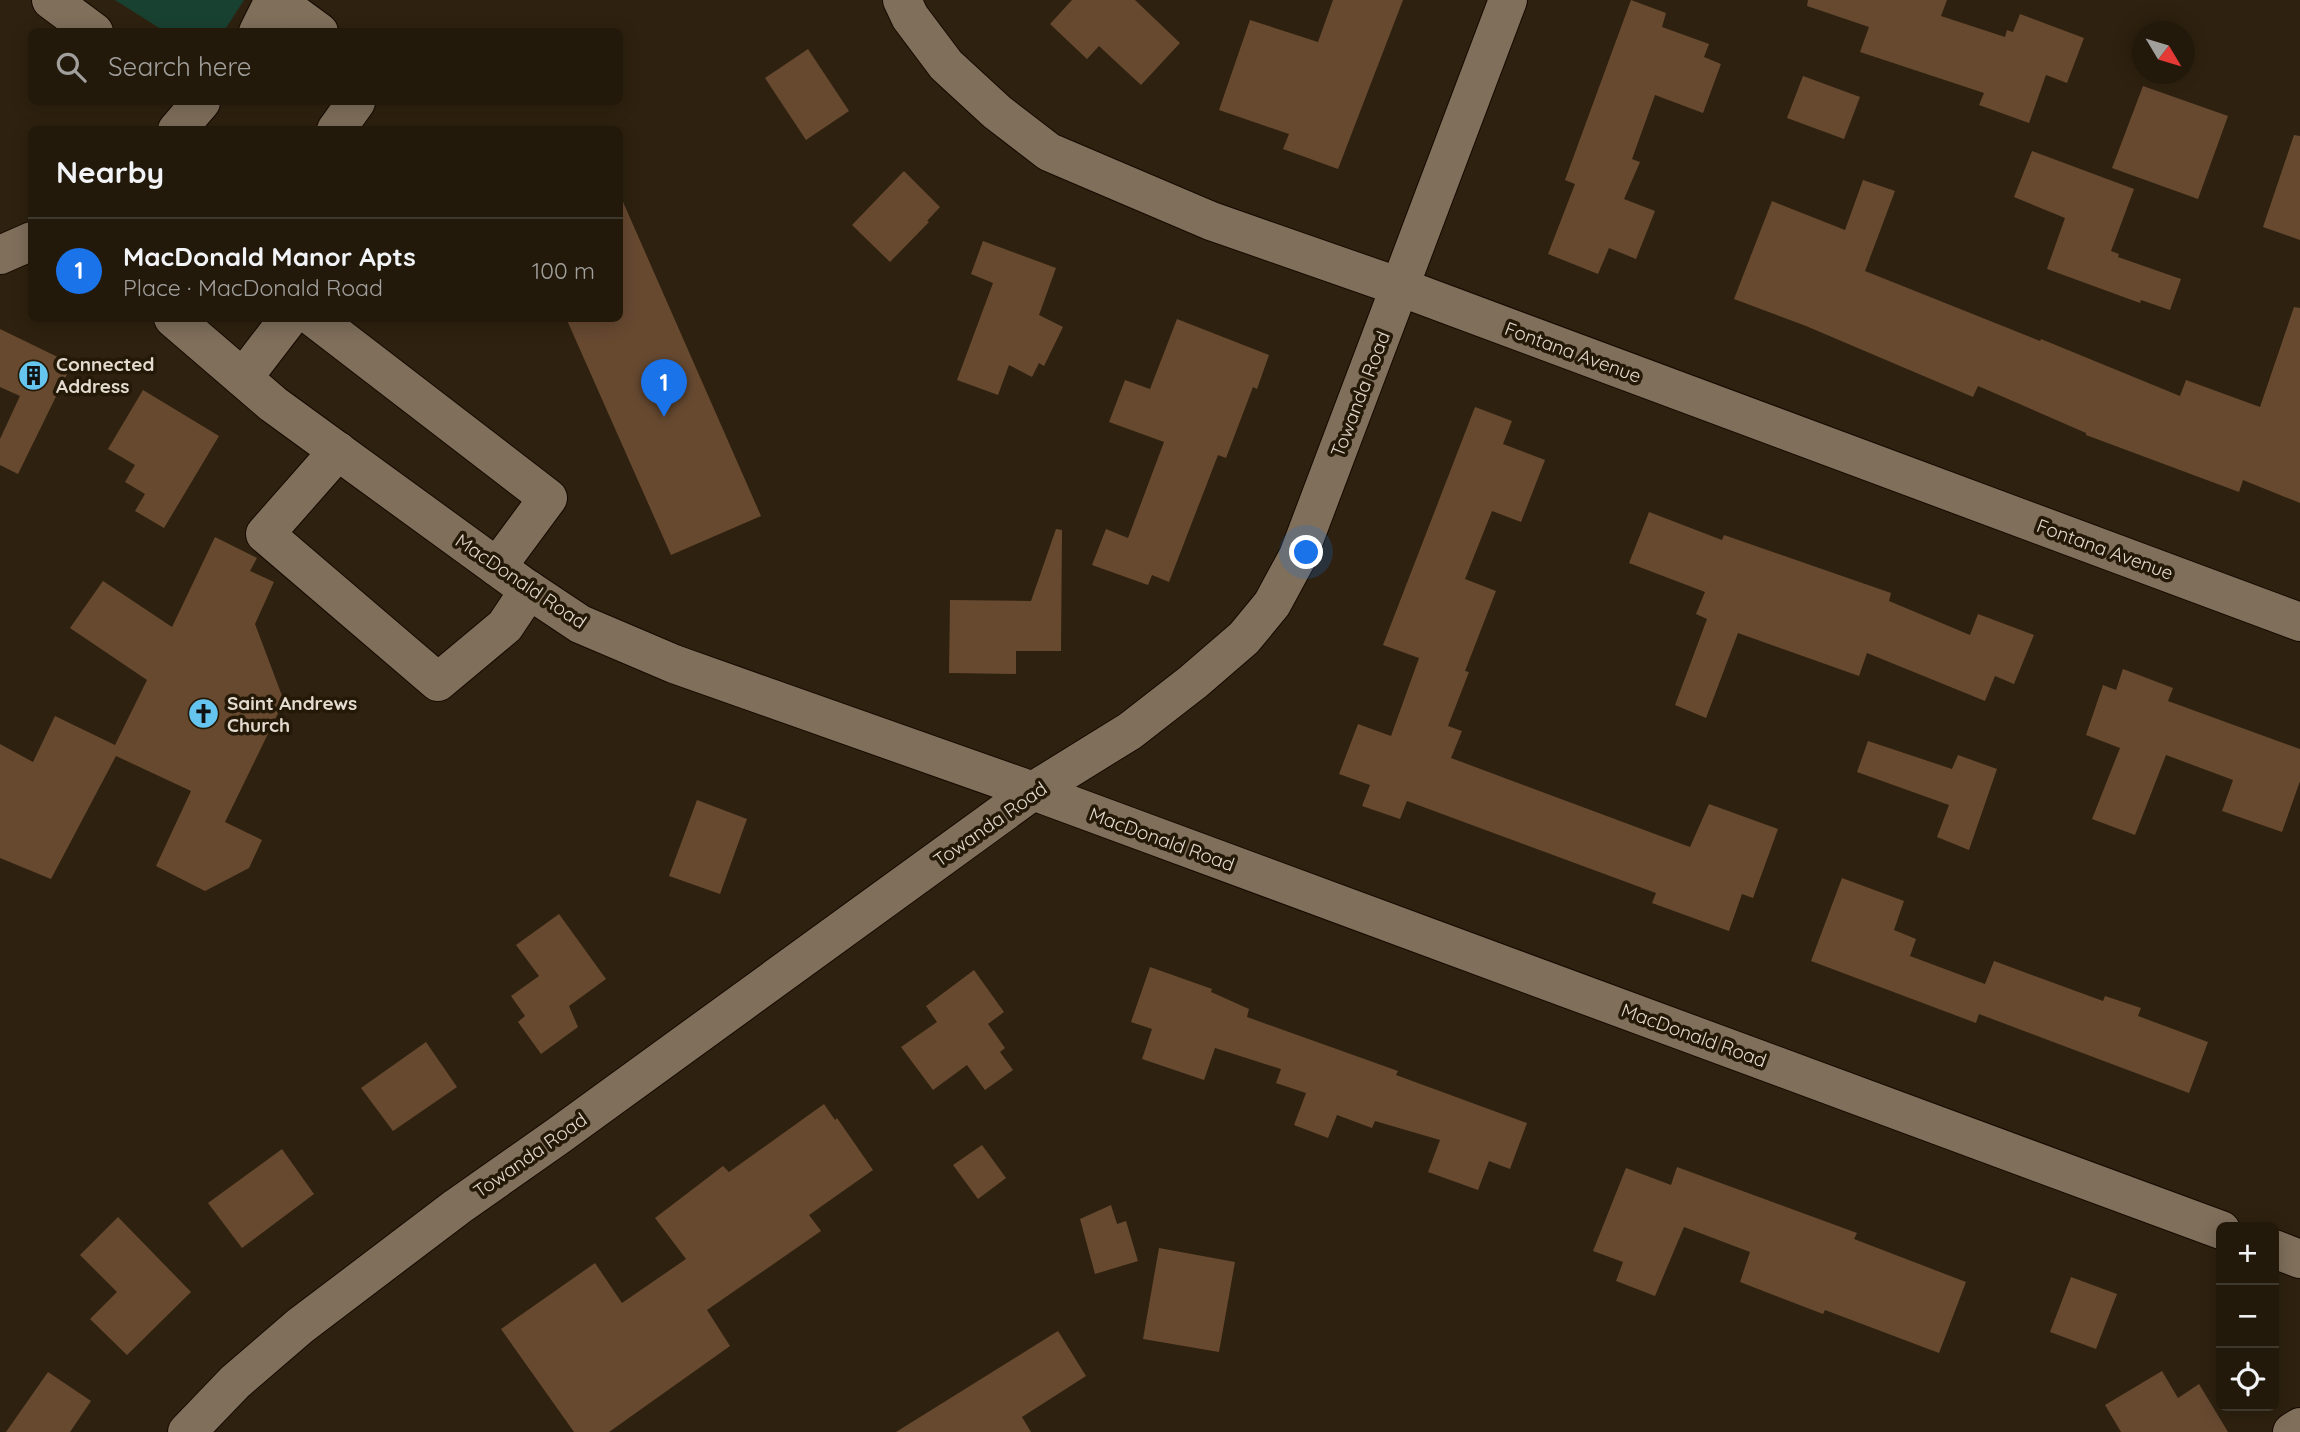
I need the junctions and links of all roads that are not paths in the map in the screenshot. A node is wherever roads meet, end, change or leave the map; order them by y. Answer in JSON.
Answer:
{"nodes":[{"id":1,"x":51,"y":0,"type":"edge"},
{"id":2,"x":275,"y":0,"type":"edge"},
{"id":3,"x":902,"y":0,"type":"edge"},
{"id":4,"x":1508,"y":0,"type":"edge"},
{"id":5,"x":89,"y":28,"type":"edge"},
{"id":6,"x":260,"y":28,"type":"edge"},
{"id":7,"x":314,"y":28,"type":"edge"},
{"id":8,"x":354,"y":105,"type":"edge"},
{"id":9,"x":339,"y":126,"type":"edge"},
{"id":10,"x":28,"y":243,"type":"edge"},
{"id":11,"x":0,"y":255,"type":"edge"},
{"id":12,"x":1400,"y":287,"type":"junction"},
{"id":13,"x":178,"y":322,"type":"edge"},
{"id":14,"x":286,"y":322,"type":"edge"},
{"id":15,"x":319,"y":322,"type":"edge"},
{"id":16,"x":243,"y":378,"type":"junction"},
{"id":17,"x":338,"y":451,"type":"junction"},
{"id":18,"x":497,"y":567,"type":"junction"},
{"id":19,"x":530,"y":590,"type":"junction"},
{"id":20,"x":2300,"y":622,"type":"edge"},
{"id":21,"x":1033,"y":791,"type":"junction"},
{"id":22,"x":2216,"y":1228,"type":"edge"},
{"id":23,"x":2279,"y":1252,"type":"edge"},
{"id":24,"x":2300,"y":1259,"type":"edge"},
{"id":25,"x":2300,"y":1427,"type":"edge"},
{"id":26,"x":187,"y":1432,"type":"edge"},
{"id":27,"x":2292,"y":1432,"type":"edge"}],
"edges":[{"from":1,"to":5,"type":"street"},
{"from":2,"to":6,"type":"street"},
{"from":2,"to":7,"type":"street"},
{"from":3,"to":12,"type":"street","name":"Fontana Avenue"},
{"from":4,"to":12,"type":"street","name":"Towanda Road"},
{"from":8,"to":9,"type":"street"},
{"from":10,"to":11,"type":"street"},
{"from":12,"to":20,"type":"street","name":"Fontana Avenue"},
{"from":12,"to":21,"type":"street","name":"Towanda Road"},
{"from":13,"to":16,"type":"street","name":"MacDonald Road"},
{"from":14,"to":16,"type":"street"},
{"from":15,"to":18,"type":"street"},
{"from":16,"to":17,"type":"street","name":"MacDonald Road"},
{"from":17,"to":18,"type":"street","name":"MacDonald Road"},
{"from":17,"to":19,"type":"street"},
{"from":18,"to":19,"type":"street","name":"MacDonald Road"},
{"from":19,"to":21,"type":"street","name":"MacDonald Road"},
{"from":21,"to":22,"type":"street","name":"MacDonald Road"},
{"from":21,"to":26,"type":"street","name":"Towanda Road"},
{"from":23,"to":24,"type":"street"},
{"from":25,"to":27,"type":"street"}]}
